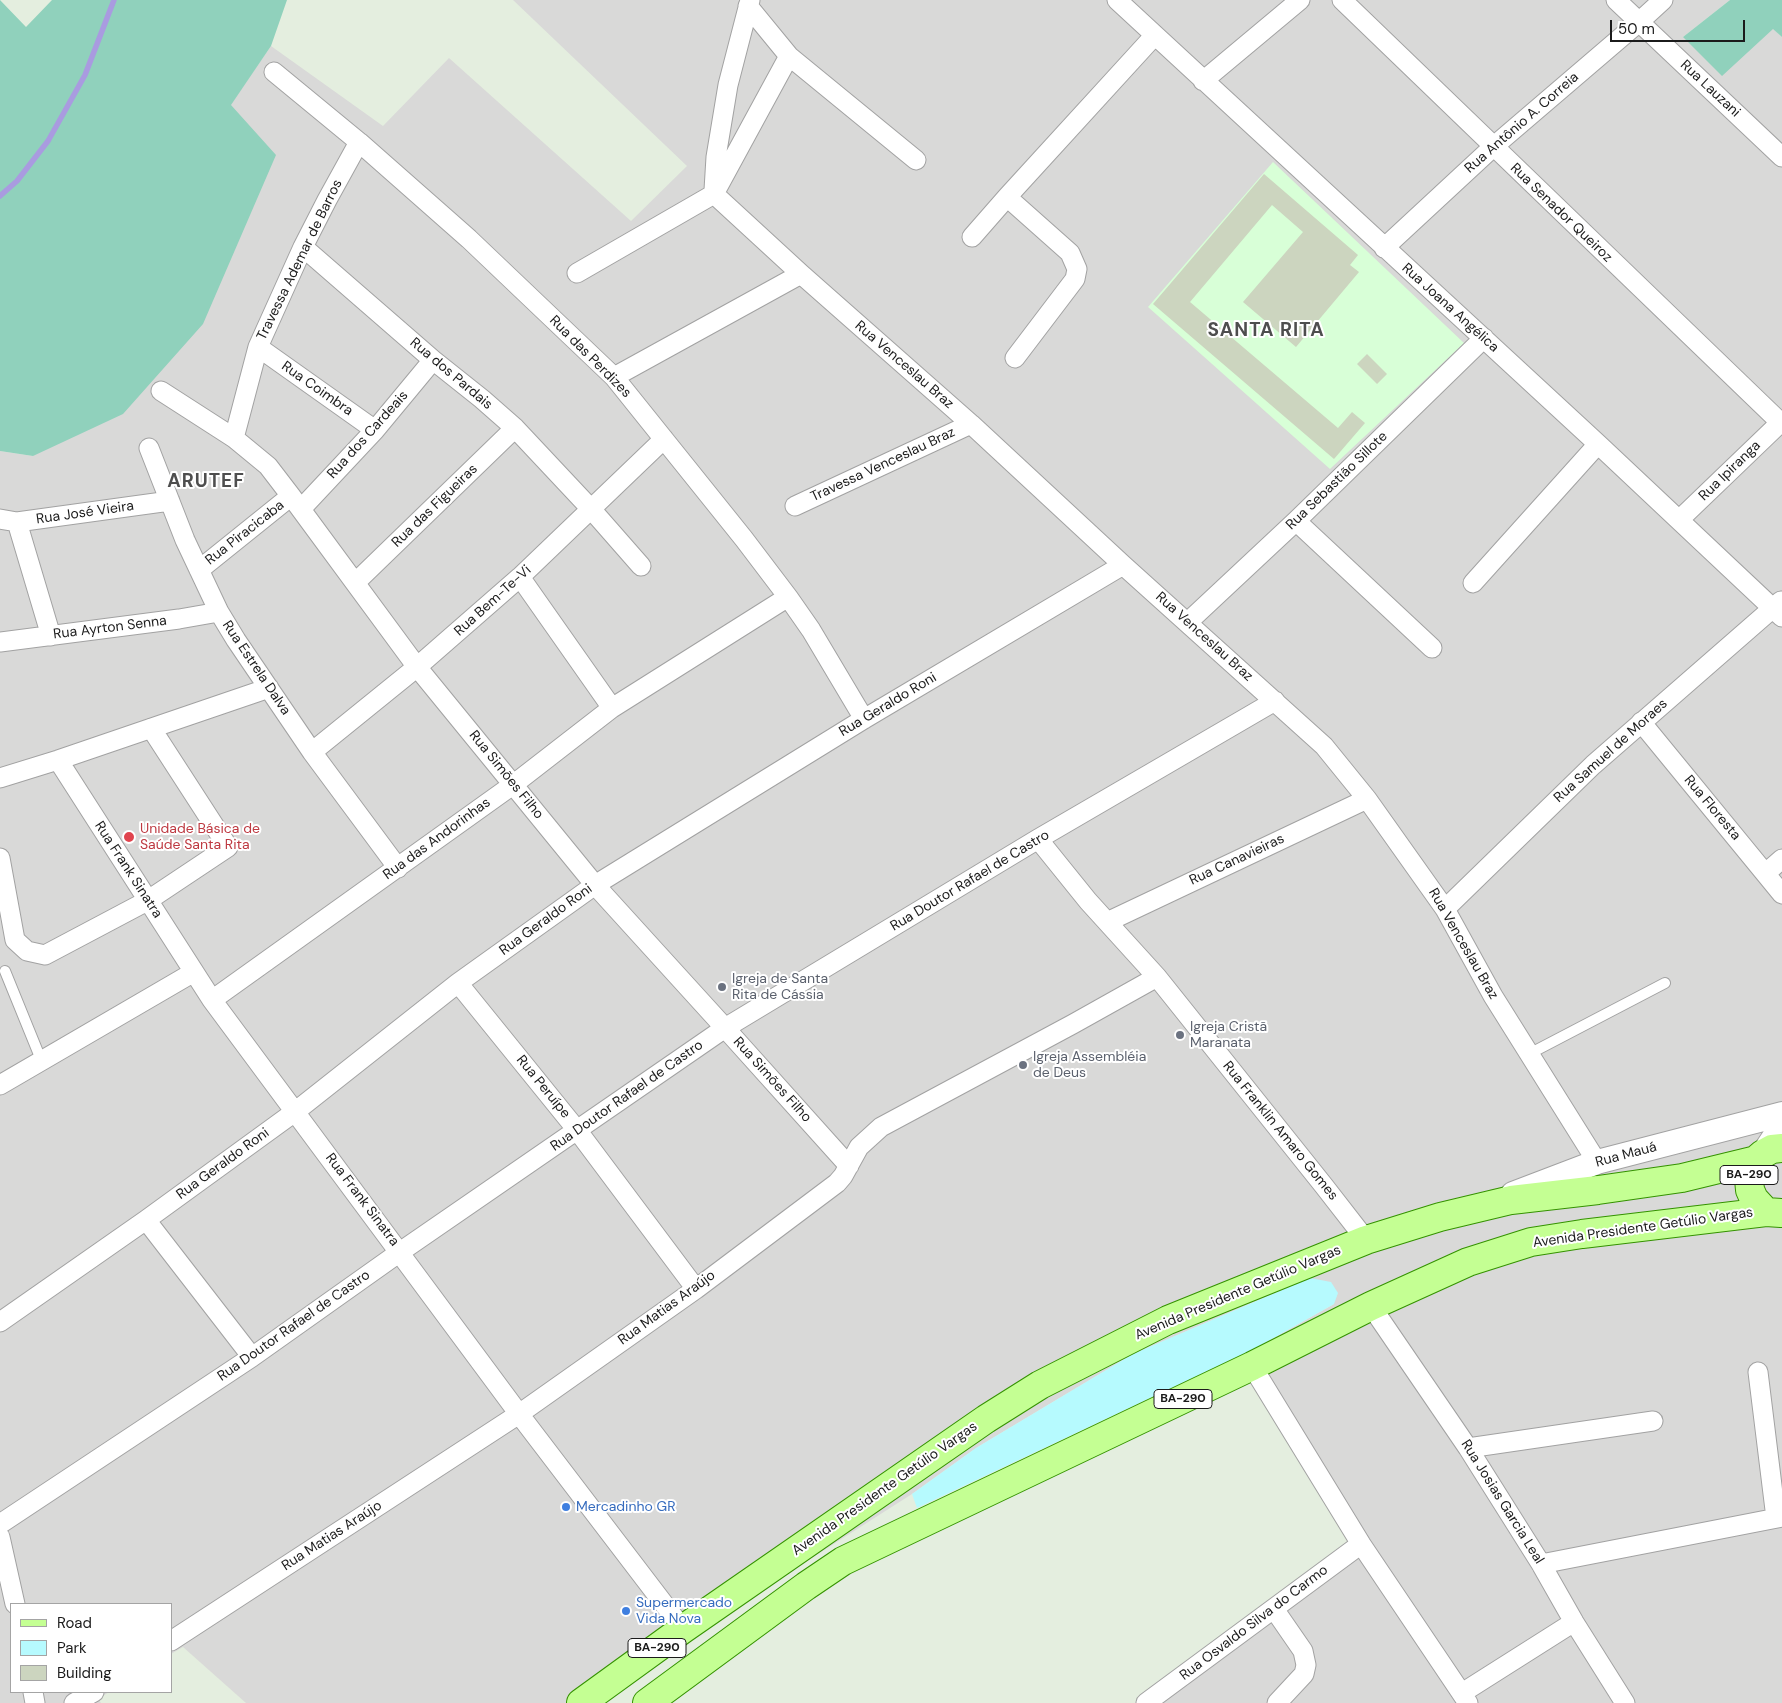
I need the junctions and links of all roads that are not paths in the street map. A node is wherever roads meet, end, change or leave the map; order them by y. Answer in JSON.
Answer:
{"nodes":[{"id":1,"x":1117,"y":0,"type":"edge"},
{"id":2,"x":1300,"y":0,"type":"edge"},
{"id":3,"x":1342,"y":0,"type":"edge"},
{"id":4,"x":1616,"y":0,"type":"edge"},
{"id":5,"x":1663,"y":0,"type":"edge"},
{"id":6,"x":749,"y":3,"type":"edge"},
{"id":7,"x":1639,"y":22,"type":"junction"},
{"id":8,"x":1155,"y":35,"type":"junction"},
{"id":9,"x":789,"y":56,"type":"junction"},
{"id":10,"x":274,"y":72,"type":"dead end"},
{"id":11,"x":1203,"y":81,"type":"junction"},
{"id":12,"x":360,"y":142,"type":"junction"},
{"id":13,"x":1493,"y":147,"type":"junction"},
{"id":14,"x":1782,"y":157,"type":"edge"},
{"id":15,"x":916,"y":160,"type":"dead end"},
{"id":16,"x":714,"y":194,"type":"junction"},
{"id":17,"x":1007,"y":196,"type":"junction"},
{"id":18,"x":972,"y":237,"type":"dead end"},
{"id":19,"x":303,"y":247,"type":"junction"},
{"id":20,"x":1384,"y":248,"type":"junction"},
{"id":21,"x":577,"y":273,"type":"dead end"},
{"id":22,"x":801,"y":274,"type":"junction"},
{"id":23,"x":1484,"y":338,"type":"junction"},
{"id":24,"x":258,"y":347,"type":"junction"},
{"id":25,"x":1015,"y":358,"type":"dead end"},
{"id":26,"x":433,"y":360,"type":"junction"},
{"id":27,"x":614,"y":377,"type":"junction"},
{"id":28,"x":161,"y":392,"type":"dead end"},
{"id":29,"x":1782,"y":423,"type":"edge"},
{"id":30,"x":971,"y":424,"type":"junction"},
{"id":31,"x":515,"y":428,"type":"junction"},
{"id":32,"x":375,"y":430,"type":"junction"},
{"id":33,"x":234,"y":438,"type":"junction"},
{"id":34,"x":664,"y":439,"type":"junction"},
{"id":35,"x":1598,"y":444,"type":"junction"},
{"id":36,"x":149,"y":448,"type":"dead end"},
{"id":37,"x":170,"y":501,"type":"junction"},
{"id":38,"x":296,"y":503,"type":"junction"},
{"id":39,"x":794,"y":506,"type":"dead end"},
{"id":40,"x":591,"y":509,"type":"junction"},
{"id":41,"x":1679,"y":520,"type":"junction"},
{"id":42,"x":9,"y":521,"type":"edge"},
{"id":43,"x":1296,"y":521,"type":"junction"},
{"id":44,"x":1122,"y":565,"type":"junction"},
{"id":45,"x":641,"y":566,"type":"dead end"},
{"id":46,"x":199,"y":570,"type":"junction"},
{"id":47,"x":520,"y":577,"type":"junction"},
{"id":48,"x":355,"y":583,"type":"junction"},
{"id":49,"x":1473,"y":583,"type":"dead end"},
{"id":50,"x":788,"y":597,"type":"junction"},
{"id":51,"x":1779,"y":608,"type":"edge"},
{"id":52,"x":218,"y":612,"type":"junction"},
{"id":53,"x":1188,"y":622,"type":"junction"},
{"id":54,"x":51,"y":636,"type":"junction"},
{"id":55,"x":0,"y":642,"type":"edge"},
{"id":56,"x":1432,"y":648,"type":"dead end"},
{"id":57,"x":417,"y":667,"type":"junction"},
{"id":58,"x":269,"y":688,"type":"junction"},
{"id":59,"x":1275,"y":701,"type":"junction"},
{"id":60,"x":612,"y":708,"type":"junction"},
{"id":61,"x":864,"y":719,"type":"junction"},
{"id":62,"x":1641,"y":722,"type":"junction"},
{"id":63,"x":151,"y":728,"type":"junction"},
{"id":64,"x":312,"y":752,"type":"junction"},
{"id":65,"x":58,"y":760,"type":"junction"},
{"id":66,"x":0,"y":778,"type":"edge"},
{"id":67,"x":514,"y":784,"type":"junction"},
{"id":68,"x":1367,"y":799,"type":"junction"},
{"id":69,"x":1038,"y":839,"type":"junction"},
{"id":70,"x":0,"y":858,"type":"edge"},
{"id":71,"x":1782,"y":858,"type":"edge"},
{"id":72,"x":398,"y":868,"type":"junction"},
{"id":73,"x":1766,"y":872,"type":"junction"},
{"id":74,"x":595,"y":885,"type":"junction"},
{"id":75,"x":1782,"y":894,"type":"edge"},
{"id":76,"x":148,"y":901,"type":"junction"},
{"id":77,"x":1445,"y":909,"type":"junction"},
{"id":78,"x":1106,"y":922,"type":"junction"},
{"id":79,"x":5,"y":971,"type":"dead end"},
{"id":80,"x":194,"y":972,"type":"junction"},
{"id":81,"x":1157,"y":977,"type":"junction"},
{"id":82,"x":458,"y":983,"type":"junction"},
{"id":83,"x":1665,"y":983,"type":"dead end"},
{"id":84,"x":212,"y":1000,"type":"junction"},
{"id":85,"x":725,"y":1028,"type":"junction"},
{"id":86,"x":1529,"y":1054,"type":"junction"},
{"id":87,"x":42,"y":1062,"type":"junction"},
{"id":88,"x":0,"y":1085,"type":"edge"},
{"id":89,"x":296,"y":1111,"type":"junction"},
{"id":90,"x":1782,"y":1114,"type":"edge"},
{"id":91,"x":577,"y":1130,"type":"junction"},
{"id":92,"x":1782,"y":1130,"type":"edge"},
{"id":93,"x":1767,"y":1154,"type":"edge"},
{"id":94,"x":1597,"y":1162,"type":"junction"},
{"id":95,"x":849,"y":1166,"type":"junction"},
{"id":96,"x":1474,"y":1208,"type":"junction"},
{"id":97,"x":1774,"y":1212,"type":"edge"},
{"id":98,"x":146,"y":1220,"type":"junction"},
{"id":99,"x":1366,"y":1240,"type":"junction"},
{"id":100,"x":400,"y":1252,"type":"junction"},
{"id":101,"x":696,"y":1289,"type":"junction"},
{"id":102,"x":1371,"y":1306,"type":"junction"},
{"id":103,"x":0,"y":1322,"type":"edge"},
{"id":104,"x":252,"y":1357,"type":"junction"},
{"id":105,"x":1252,"y":1366,"type":"junction"},
{"id":106,"x":1758,"y":1372,"type":"dead end"},
{"id":107,"x":519,"y":1414,"type":"junction"},
{"id":108,"x":1653,"y":1421,"type":"dead end"},
{"id":109,"x":1468,"y":1448,"type":"junction"},
{"id":110,"x":1779,"y":1518,"type":"edge"},
{"id":111,"x":0,"y":1524,"type":"edge"},
{"id":112,"x":0,"y":1537,"type":"edge"},
{"id":113,"x":1361,"y":1544,"type":"junction"},
{"id":114,"x":1541,"y":1564,"type":"junction"},
{"id":115,"x":3,"y":1571,"type":"edge"},
{"id":116,"x":13,"y":1596,"type":"edge"},
{"id":117,"x":1274,"y":1609,"type":"junction"},
{"id":118,"x":1574,"y":1622,"type":"junction"},
{"id":119,"x":684,"y":1629,"type":"junction"},
{"id":120,"x":172,"y":1640,"type":"edge"},
{"id":121,"x":93,"y":1693,"type":"edge"},
{"id":122,"x":96,"y":1693,"type":"edge"},
{"id":123,"x":1465,"y":1698,"type":"edge"},
{"id":124,"x":74,"y":1703,"type":"edge"},
{"id":125,"x":106,"y":1703,"type":"edge"},
{"id":126,"x":581,"y":1703,"type":"edge"},
{"id":127,"x":647,"y":1703,"type":"edge"},
{"id":128,"x":1146,"y":1703,"type":"edge"},
{"id":129,"x":1277,"y":1703,"type":"edge"},
{"id":130,"x":1625,"y":1703,"type":"edge"}],
"edges":[{"from":1,"to":8,"type":"street","name":"Rua Joana Angélica"},
{"from":2,"to":11,"type":"street"},
{"from":3,"to":13,"type":"street","name":"Rua Senador Queiroz"},
{"from":4,"to":7,"type":"street","name":"Rua Lauzani"},
{"from":5,"to":7,"type":"street","name":"Rua Antônio A. Correia"},
{"from":6,"to":9,"type":"street"},
{"from":6,"to":16,"type":"street"},
{"from":7,"to":13,"type":"street","name":"Rua Antônio A. Correia"},
{"from":7,"to":14,"type":"street","name":"Rua Lauzani"},
{"from":8,"to":11,"type":"street","name":"Rua Joana Angélica"},
{"from":8,"to":17,"type":"street"},
{"from":9,"to":15,"type":"street"},
{"from":9,"to":16,"type":"street"},
{"from":10,"to":12,"type":"street","name":"Rua das Perdizes"},
{"from":11,"to":20,"type":"street","name":"Rua Joana Angélica"},
{"from":12,"to":19,"type":"street","name":"Travessa Ademar de Barros"},
{"from":12,"to":27,"type":"street","name":"Rua das Perdizes"},
{"from":13,"to":20,"type":"street","name":"Rua Antônio A. Correia"},
{"from":13,"to":29,"type":"street","name":"Rua Senador Queiroz"},
{"from":16,"to":21,"type":"street"},
{"from":16,"to":22,"type":"street","name":"Rua Venceslau Braz"},
{"from":17,"to":18,"type":"street"},
{"from":17,"to":25,"type":"street"},
{"from":19,"to":24,"type":"street","name":"Travessa Ademar de Barros"},
{"from":19,"to":26,"type":"street","name":"Rua dos Pardais"},
{"from":20,"to":23,"type":"street","name":"Rua Joana Angélica"},
{"from":22,"to":27,"type":"street"},
{"from":22,"to":30,"type":"street","name":"Rua Venceslau Braz"},
{"from":23,"to":35,"type":"street","name":"Rua Joana Angélica"},
{"from":23,"to":43,"type":"street","name":"Rua Sebastião Sillote"},
{"from":24,"to":32,"type":"street","name":"Rua Coimbra"},
{"from":24,"to":33,"type":"street","name":"Travessa Ademar de Barros"},
{"from":26,"to":31,"type":"street","name":"Rua dos Pardais"},
{"from":26,"to":32,"type":"street","name":"Rua dos Cardeais"},
{"from":27,"to":34,"type":"street","name":"Rua das Perdizes"},
{"from":28,"to":33,"type":"street","name":"Rua Simões Filho"},
{"from":29,"to":41,"type":"street","name":"Rua Ipiranga"},
{"from":30,"to":39,"type":"street","name":"Travessa Venceslau Braz"},
{"from":30,"to":44,"type":"street","name":"Rua Venceslau Braz"},
{"from":31,"to":40,"type":"street","name":"Rua dos Pardais"},
{"from":31,"to":48,"type":"street","name":"Rua das Figueiras"},
{"from":32,"to":38,"type":"street","name":"Rua dos Cardeais"},
{"from":33,"to":38,"type":"street","name":"Rua Simões Filho"},
{"from":34,"to":40,"type":"street","name":"Rua Bem-Te-Vi"},
{"from":34,"to":50,"type":"street","name":"Rua das Perdizes"},
{"from":35,"to":41,"type":"street","name":"Rua Joana Angélica"},
{"from":35,"to":49,"type":"street"},
{"from":36,"to":37,"type":"street","name":"Rua Estrela Dalva"},
{"from":37,"to":42,"type":"street","name":"Rua José Vieira"},
{"from":37,"to":46,"type":"street","name":"Rua Estrela Dalva"},
{"from":38,"to":46,"type":"street","name":"Rua Piracicaba"},
{"from":38,"to":48,"type":"street","name":"Rua Simões Filho"},
{"from":40,"to":45,"type":"street","name":"Rua dos Pardais"},
{"from":40,"to":47,"type":"street","name":"Rua Bem-Te-Vi"},
{"from":41,"to":51,"type":"street","name":"Rua Joana Angélica"},
{"from":42,"to":54,"type":"street"},
{"from":43,"to":53,"type":"street","name":"Rua Sebastião Sillote"},
{"from":43,"to":56,"type":"street"},
{"from":44,"to":53,"type":"street","name":"Rua Venceslau Braz"},
{"from":44,"to":61,"type":"street","name":"Rua Geraldo Roni"},
{"from":46,"to":52,"type":"street","name":"Rua Estrela Dalva"},
{"from":47,"to":57,"type":"street","name":"Rua Bem-Te-Vi"},
{"from":47,"to":60,"type":"street"},
{"from":48,"to":57,"type":"street","name":"Rua Simões Filho"},
{"from":50,"to":60,"type":"street","name":"Rua das Andorinhas"},
{"from":50,"to":61,"type":"street","name":"Rua das Perdizes"},
{"from":51,"to":62,"type":"street","name":"Rua Samuel de Moraes"},
{"from":52,"to":54,"type":"street","name":"Rua Ayrton Senna"},
{"from":52,"to":58,"type":"street","name":"Rua Estrela Dalva"},
{"from":53,"to":59,"type":"street","name":"Rua Venceslau Braz"},
{"from":54,"to":55,"type":"street","name":"Rua Ayrton Senna"},
{"from":57,"to":64,"type":"street","name":"Rua Bem-Te-Vi"},
{"from":57,"to":67,"type":"street","name":"Rua Simões Filho"},
{"from":58,"to":63,"type":"street"},
{"from":58,"to":64,"type":"street","name":"Rua Estrela Dalva"},
{"from":59,"to":68,"type":"street","name":"Rua Venceslau Braz"},
{"from":59,"to":69,"type":"street","name":"Rua Doutor Rafael de Castro"},
{"from":60,"to":67,"type":"street","name":"Rua das Andorinhas"},
{"from":61,"to":74,"type":"street","name":"Rua Geraldo Roni"},
{"from":62,"to":73,"type":"street","name":"Rua Floresta"},
{"from":62,"to":77,"type":"street","name":"Rua Samuel de Moraes"},
{"from":63,"to":65,"type":"street"},
{"from":63,"to":76,"type":"street"},
{"from":64,"to":72,"type":"street","name":"Rua Estrela Dalva"},
{"from":65,"to":66,"type":"street"},
{"from":65,"to":76,"type":"street","name":"Rua Frank Sinatra"},
{"from":67,"to":72,"type":"street","name":"Rua das Andorinhas"},
{"from":67,"to":74,"type":"street","name":"Rua Simões Filho"},
{"from":68,"to":77,"type":"street","name":"Rua Venceslau Braz"},
{"from":68,"to":78,"type":"street","name":"Rua Canavieiras"},
{"from":69,"to":78,"type":"street","name":"Rua Franklin Amaro Gomes"},
{"from":69,"to":85,"type":"street","name":"Rua Doutor Rafael de Castro"},
{"from":70,"to":76,"type":"street"},
{"from":71,"to":73,"type":"street"},
{"from":72,"to":84,"type":"street","name":"Rua das Andorinhas"},
{"from":73,"to":75,"type":"street","name":"Rua Floresta"},
{"from":74,"to":82,"type":"street","name":"Rua Geraldo Roni"},
{"from":74,"to":85,"type":"street","name":"Rua Simões Filho"},
{"from":76,"to":80,"type":"street","name":"Rua Frank Sinatra"},
{"from":77,"to":86,"type":"street","name":"Rua Venceslau Braz"},
{"from":78,"to":81,"type":"street","name":"Rua Franklin Amaro Gomes"},
{"from":79,"to":87,"type":"lane"},
{"from":80,"to":84,"type":"street","name":"Rua Frank Sinatra"},
{"from":80,"to":87,"type":"street"},
{"from":81,"to":95,"type":"street","name":"Rua Matias Araújo"},
{"from":81,"to":99,"type":"street","name":"Rua Franklin Amaro Gomes"},
{"from":82,"to":89,"type":"street","name":"Rua Geraldo Roni"},
{"from":82,"to":91,"type":"street","name":"Rua Peruípe"},
{"from":83,"to":86,"type":"lane"},
{"from":84,"to":89,"type":"street","name":"Rua Frank Sinatra"},
{"from":85,"to":91,"type":"street","name":"Rua Doutor Rafael de Castro"},
{"from":85,"to":95,"type":"street","name":"Rua Simões Filho"},
{"from":86,"to":94,"type":"street","name":"Rua Venceslau Braz"},
{"from":87,"to":88,"type":"street"},
{"from":89,"to":98,"type":"street","name":"Rua Geraldo Roni"},
{"from":89,"to":100,"type":"street","name":"Rua Frank Sinatra"},
{"from":90,"to":94,"type":"street","name":"Rua Mauá"},
{"from":91,"to":100,"type":"street","name":"Rua Doutor Rafael de Castro"},
{"from":91,"to":101,"type":"street","name":"Rua Peruípe"},
{"from":92,"to":93,"type":"street"},
{"from":93,"to":96,"type":"main road","name":"Avenida Presidente Getúlio Vargas","number":"BA-290"},
{"from":93,"to":97,"type":"main road","number":"BA-290"},
{"from":94,"to":96,"type":"street","name":"Rua Mauá"},
{"from":95,"to":101,"type":"street","name":"Rua Matias Araújo"},
{"from":96,"to":99,"type":"main road","name":"Avenida Presidente Getúlio Vargas","number":"BA-290"},
{"from":97,"to":102,"type":"main road","name":"Avenida Presidente Getúlio Vargas","number":"BA-290"},
{"from":98,"to":103,"type":"street","name":"Rua Geraldo Roni"},
{"from":98,"to":104,"type":"street"},
{"from":99,"to":119,"type":"main road","name":"Avenida Presidente Getúlio Vargas","number":"BA-290"},
{"from":100,"to":104,"type":"street","name":"Rua Doutor Rafael de Castro"},
{"from":100,"to":107,"type":"street","name":"Rua Frank Sinatra"},
{"from":101,"to":107,"type":"street","name":"Rua Matias Araújo"},
{"from":102,"to":105,"type":"main road","name":"Avenida Presidente Getúlio Vargas","number":"BA-290"},
{"from":102,"to":109,"type":"street","name":"Rua Josias Garcia Leal"},
{"from":104,"to":111,"type":"street","name":"Rua Doutor Rafael de Castro"},
{"from":105,"to":113,"type":"street"},
{"from":105,"to":127,"type":"main road","name":"Avenida Presidente Getúlio Vargas","number":"BA-290"},
{"from":106,"to":110,"type":"street"},
{"from":107,"to":119,"type":"street","name":"Rua Frank Sinatra"},
{"from":107,"to":120,"type":"street","name":"Rua Matias Araújo"},
{"from":108,"to":109,"type":"street"},
{"from":109,"to":114,"type":"street","name":"Rua Josias Garcia Leal"},
{"from":110,"to":114,"type":"street"},
{"from":112,"to":115,"type":"street"},
{"from":113,"to":117,"type":"street","name":"Rua Osvaldo Silva do Carmo"},
{"from":113,"to":123,"type":"street"},
{"from":114,"to":118,"type":"street","name":"Rua Josias Garcia Leal"},
{"from":115,"to":116,"type":"street"},
{"from":117,"to":128,"type":"street","name":"Rua Osvaldo Silva do Carmo"},
{"from":117,"to":129,"type":"street"},
{"from":118,"to":123,"type":"street"},
{"from":118,"to":130,"type":"street","name":"Rua Josias Garcia Leal"},
{"from":119,"to":126,"type":"main road","name":"Avenida Presidente Getúlio Vargas","number":"BA-290"},
{"from":121,"to":124,"type":"street"},
{"from":122,"to":125,"type":"street"}]}
